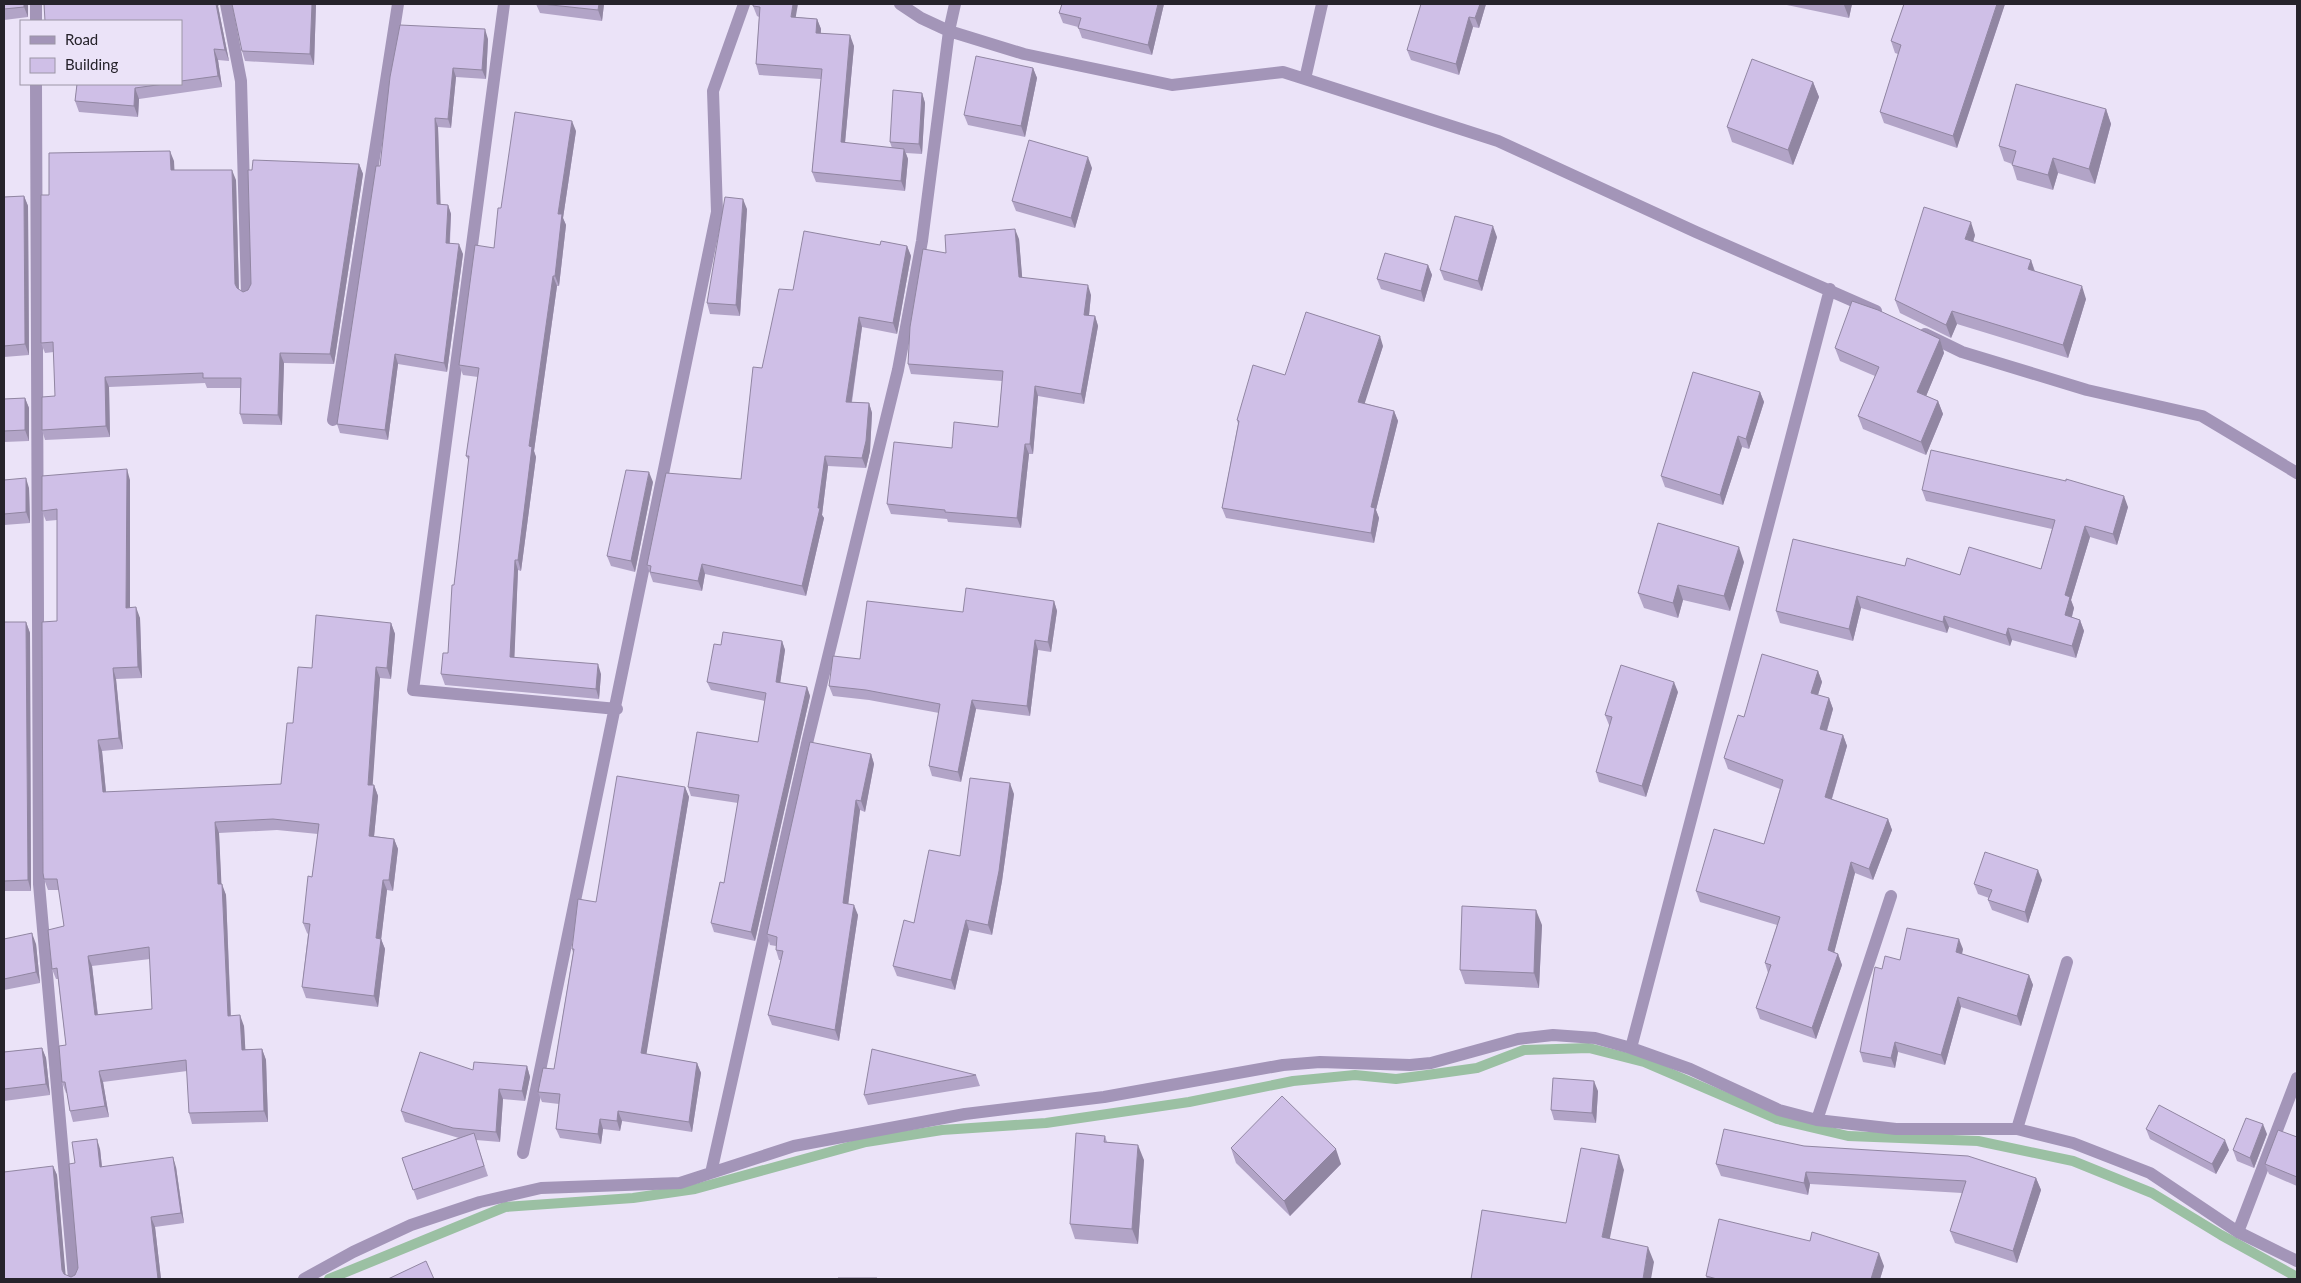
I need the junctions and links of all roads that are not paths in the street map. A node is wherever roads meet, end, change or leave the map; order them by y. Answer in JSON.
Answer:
{"nodes":[{"id":1,"x":36,"y":4,"type":"edge"},
{"id":2,"x":226,"y":4,"type":"edge"},
{"id":3,"x":398,"y":4,"type":"edge"},
{"id":4,"x":504,"y":4,"type":"edge"},
{"id":5,"x":744,"y":4,"type":"edge"},
{"id":6,"x":900,"y":4,"type":"edge"},
{"id":7,"x":955,"y":4,"type":"edge"},
{"id":8,"x":1322,"y":4,"type":"edge"},
{"id":9,"x":36,"y":20,"type":"edge"},
{"id":10,"x":949,"y":31,"type":"junction"},
{"id":11,"x":1305,"y":79,"type":"junction"},
{"id":12,"x":36,"y":85,"type":"edge"},
{"id":13,"x":1830,"y":289,"type":"junction"},
{"id":14,"x":247,"y":294,"type":"edge"},
{"id":15,"x":1892,"y":318,"type":"edge"},
{"id":16,"x":1909,"y":327,"type":"edge"},
{"id":17,"x":333,"y":420,"type":"dead end"},
{"id":18,"x":2297,"y":473,"type":"edge"},
{"id":19,"x":617,"y":709,"type":"junction"},
{"id":20,"x":1891,"y":896,"type":"dead end"},
{"id":21,"x":2067,"y":962,"type":"dead end"},
{"id":22,"x":1631,"y":1048,"type":"junction"},
{"id":23,"x":2297,"y":1078,"type":"edge"},
{"id":24,"x":1817,"y":1120,"type":"junction"},
{"id":25,"x":2017,"y":1129,"type":"junction"},
{"id":26,"x":523,"y":1153,"type":"dead end"},
{"id":27,"x":712,"y":1173,"type":"junction"},
{"id":28,"x":2238,"y":1232,"type":"junction"},
{"id":29,"x":2297,"y":1261,"type":"edge"},
{"id":30,"x":74,"y":1279,"type":"edge"},
{"id":31,"x":304,"y":1279,"type":"edge"}],
"edges":[{"from":1,"to":9,"type":"street"},
{"from":2,"to":14,"type":"street"},
{"from":3,"to":17,"type":"street"},
{"from":4,"to":19,"type":"street"},
{"from":5,"to":19,"type":"street"},
{"from":6,"to":10,"type":"street"},
{"from":7,"to":10,"type":"street"},
{"from":8,"to":11,"type":"street"},
{"from":10,"to":11,"type":"street"},
{"from":10,"to":27,"type":"street"},
{"from":11,"to":13,"type":"street"},
{"from":12,"to":30,"type":"street"},
{"from":13,"to":15,"type":"street"},
{"from":13,"to":22,"type":"street"},
{"from":16,"to":18,"type":"street"},
{"from":19,"to":26,"type":"street"},
{"from":20,"to":24,"type":"street"},
{"from":21,"to":25,"type":"street"},
{"from":22,"to":24,"type":"street"},
{"from":22,"to":27,"type":"street"},
{"from":23,"to":28,"type":"street"},
{"from":24,"to":25,"type":"street"},
{"from":25,"to":28,"type":"street"},
{"from":27,"to":31,"type":"street"},
{"from":28,"to":29,"type":"street"}]}
